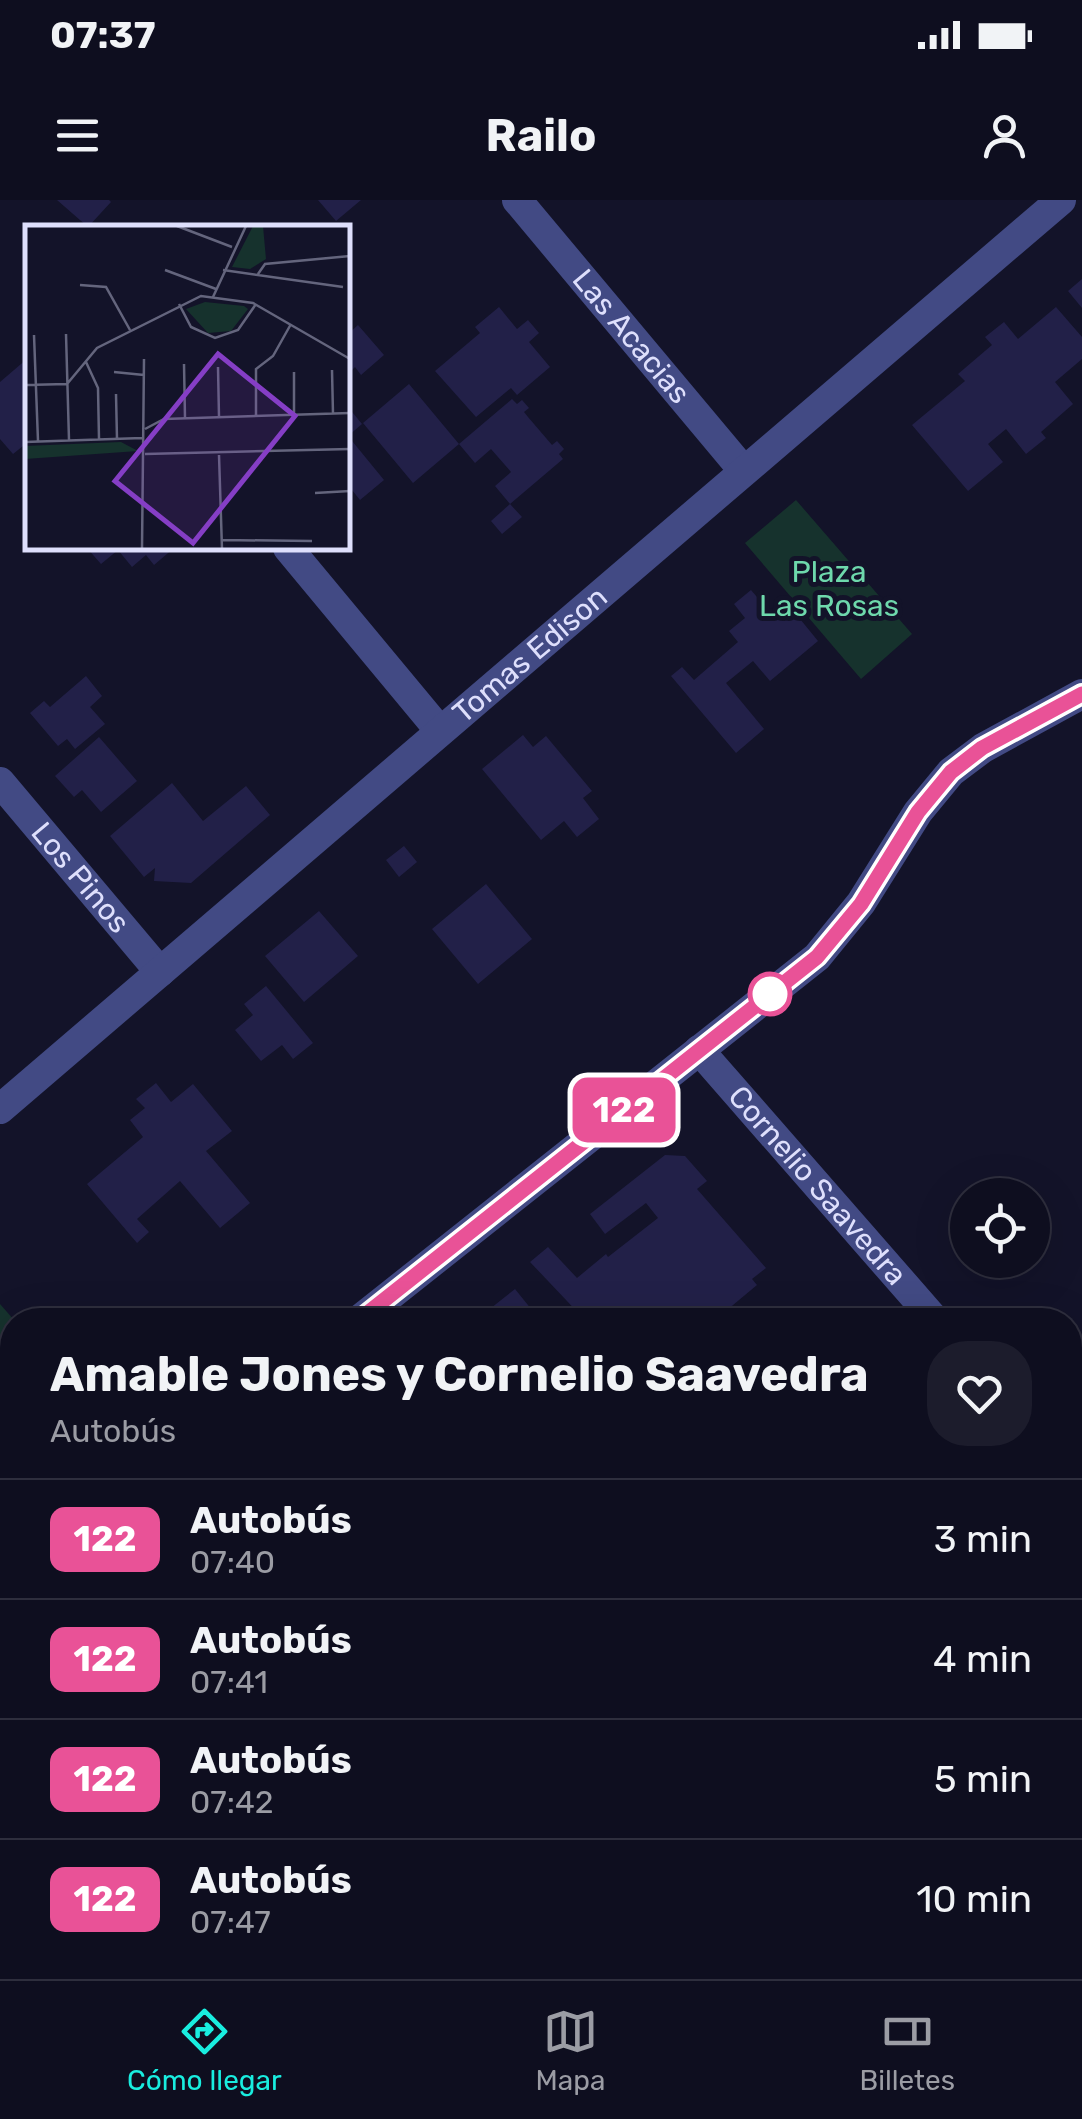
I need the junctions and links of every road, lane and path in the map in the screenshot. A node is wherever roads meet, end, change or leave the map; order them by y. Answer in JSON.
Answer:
{"nodes":[{"id":1,"x":518,"y":200,"type":"edge"},
{"id":2,"x":1061,"y":200,"type":"edge"},
{"id":3,"x":744,"y":470,"type":"junction"},
{"id":4,"x":290,"y":550,"type":"edge"},
{"id":5,"x":1082,"y":694,"type":"edge"},
{"id":6,"x":440,"y":730,"type":"junction"},
{"id":7,"x":0,"y":782,"type":"edge"},
{"id":8,"x":160,"y":972,"type":"junction"},
{"id":9,"x":699,"y":1050,"type":"junction"},
{"id":10,"x":0,"y":1108,"type":"edge"},
{"id":11,"x":374,"y":1308,"type":"edge"},
{"id":12,"x":925,"y":1308,"type":"edge"}],
"edges":[{"from":1,"to":3,"type":"street","name":"Las Acacias"},
{"from":2,"to":3,"type":"street","name":"Tomas Edison"},
{"from":3,"to":6,"type":"street","name":"Tomas Edison"},
{"from":4,"to":6,"type":"street"},
{"from":5,"to":9,"type":"street"},
{"from":6,"to":8,"type":"street","name":"Tomas Edison"},
{"from":7,"to":8,"type":"street","name":"Los Pinos"},
{"from":8,"to":10,"type":"street","name":"Tomas Edison"},
{"from":9,"to":11,"type":"street"},
{"from":9,"to":12,"type":"street","name":"Cornelio Saavedra"}]}
